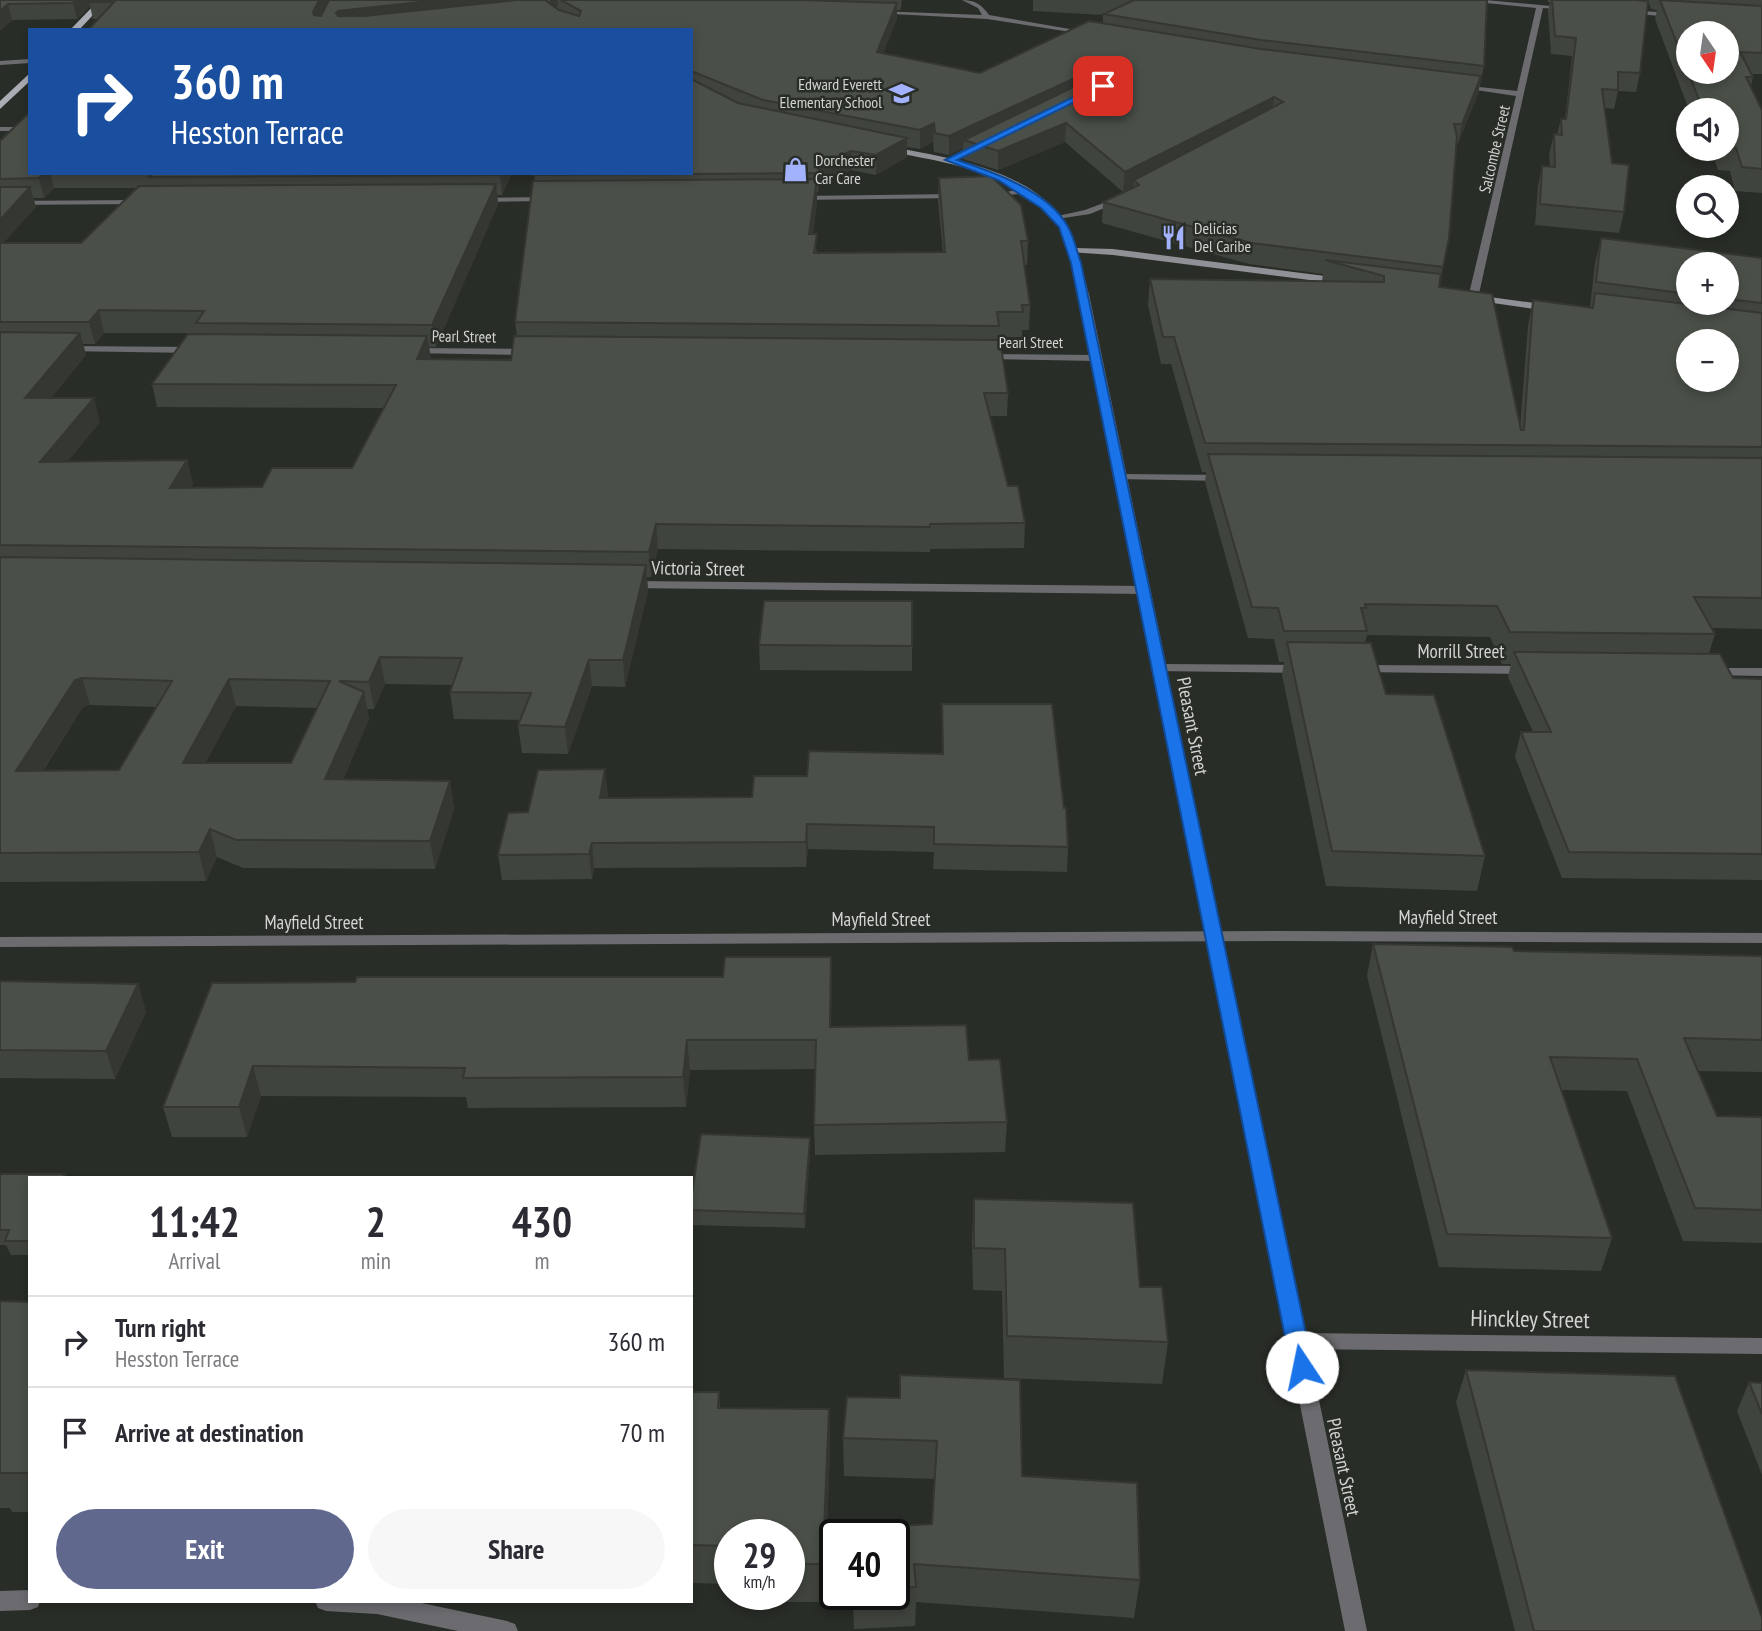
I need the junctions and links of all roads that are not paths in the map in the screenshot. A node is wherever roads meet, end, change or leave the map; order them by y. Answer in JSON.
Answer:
{"nodes":[{"id":1,"x":103,"y":0,"type":"edge"},
{"id":2,"x":965,"y":0,"type":"edge"},
{"id":3,"x":1459,"y":0,"type":"edge"},
{"id":4,"x":1540,"y":6,"type":"junction"},
{"id":5,"x":1581,"y":9,"type":"edge"},
{"id":6,"x":1621,"y":12,"type":"edge"},
{"id":7,"x":870,"y":13,"type":"edge"},
{"id":8,"x":1688,"y":16,"type":"edge"},
{"id":9,"x":987,"y":17,"type":"junction"},
{"id":10,"x":76,"y":28,"type":"edge"},
{"id":11,"x":1098,"y":34,"type":"edge"},
{"id":12,"x":28,"y":61,"type":"edge"},
{"id":13,"x":0,"y":63,"type":"edge"},
{"id":14,"x":28,"y":78,"type":"edge"},
{"id":15,"x":1445,"y":85,"type":"edge"},
{"id":16,"x":1521,"y":94,"type":"junction"},
{"id":17,"x":0,"y":106,"type":"edge"},
{"id":18,"x":0,"y":129,"type":"edge"},
{"id":19,"x":28,"y":129,"type":"edge"},
{"id":20,"x":991,"y":139,"type":"edge"},
{"id":21,"x":881,"y":147,"type":"edge"},
{"id":22,"x":949,"y":160,"type":"junction"},
{"id":23,"x":1024,"y":191,"type":"junction"},
{"id":24,"x":1129,"y":196,"type":"edge"},
{"id":25,"x":791,"y":198,"type":"edge"},
{"id":26,"x":561,"y":199,"type":"edge"},
{"id":27,"x":464,"y":200,"type":"edge"},
{"id":28,"x":0,"y":202,"type":"edge"},
{"id":29,"x":147,"y":202,"type":"edge"},
{"id":30,"x":1057,"y":217,"type":"junction"},
{"id":31,"x":1072,"y":250,"type":"junction"},
{"id":32,"x":1353,"y":283,"type":"edge"},
{"id":33,"x":1460,"y":296,"type":"edge"},
{"id":34,"x":1474,"y":298,"type":"junction"},
{"id":35,"x":1554,"y":309,"type":"edge"},
{"id":36,"x":48,"y":349,"type":"edge"},
{"id":37,"x":204,"y":350,"type":"edge"},
{"id":38,"x":397,"y":351,"type":"edge"},
{"id":39,"x":536,"y":353,"type":"edge"},
{"id":40,"x":975,"y":357,"type":"edge"},
{"id":41,"x":1096,"y":358,"type":"junction"},
{"id":42,"x":1121,"y":477,"type":"junction"},
{"id":43,"x":1242,"y":478,"type":"edge"},
{"id":44,"x":618,"y":585,"type":"edge"},
{"id":45,"x":1144,"y":590,"type":"junction"},
{"id":46,"x":1160,"y":668,"type":"junction"},
{"id":47,"x":1322,"y":669,"type":"edge"},
{"id":48,"x":1349,"y":669,"type":"edge"},
{"id":49,"x":1542,"y":670,"type":"edge"},
{"id":50,"x":1693,"y":672,"type":"edge"},
{"id":51,"x":1762,"y":672,"type":"edge"},
{"id":52,"x":1214,"y":937,"type":"junction"},
{"id":53,"x":1762,"y":938,"type":"edge"},
{"id":54,"x":0,"y":942,"type":"edge"},
{"id":55,"x":1297,"y":1341,"type":"junction"},
{"id":56,"x":1762,"y":1346,"type":"edge"},
{"id":57,"x":28,"y":1600,"type":"edge"},
{"id":58,"x":0,"y":1601,"type":"edge"},
{"id":59,"x":360,"y":1603,"type":"edge"},
{"id":60,"x":508,"y":1631,"type":"edge"},
{"id":61,"x":1356,"y":1631,"type":"edge"}],
"edges":[{"from":1,"to":10,"type":"main road"},
{"from":2,"to":9,"type":"street"},
{"from":3,"to":4,"type":"street"},
{"from":4,"to":5,"type":"street"},
{"from":4,"to":16,"type":"street","name":"Salcombe Street"},
{"from":6,"to":8,"type":"street"},
{"from":7,"to":9,"type":"street"},
{"from":9,"to":11,"type":"street"},
{"from":12,"to":13,"type":"street"},
{"from":14,"to":17,"type":"main road"},
{"from":15,"to":16,"type":"street"},
{"from":16,"to":34,"type":"street","name":"Salcombe Street"},
{"from":18,"to":19,"type":"street"},
{"from":20,"to":22,"type":"street"},
{"from":21,"to":22,"type":"main road","name":"Pleasant Street"},
{"from":22,"to":23,"type":"main road","name":"Pleasant Street"},
{"from":23,"to":25,"type":"street"},
{"from":23,"to":30,"type":"main road","name":"Pleasant Street"},
{"from":24,"to":30,"type":"street"},
{"from":26,"to":27,"type":"street"},
{"from":28,"to":29,"type":"street"},
{"from":30,"to":31,"type":"main road","name":"Pleasant Street"},
{"from":31,"to":32,"type":"main road"},
{"from":31,"to":41,"type":"street","name":"Pleasant Street"},
{"from":33,"to":34,"type":"main road"},
{"from":34,"to":35,"type":"main road"},
{"from":36,"to":37,"type":"street"},
{"from":38,"to":39,"type":"street","name":"Pearl Street"},
{"from":40,"to":41,"type":"street","name":"Pearl Street"},
{"from":41,"to":42,"type":"street","name":"Pleasant Street"},
{"from":42,"to":43,"type":"street"},
{"from":42,"to":45,"type":"street","name":"Pleasant Street"},
{"from":44,"to":45,"type":"street","name":"Victoria Street"},
{"from":45,"to":46,"type":"street","name":"Pleasant Street"},
{"from":46,"to":47,"type":"street"},
{"from":46,"to":52,"type":"street","name":"Pleasant Street"},
{"from":48,"to":49,"type":"street","name":"Morrill Street"},
{"from":50,"to":51,"type":"street"},
{"from":52,"to":53,"type":"street","name":"Mayfield Street"},
{"from":52,"to":54,"type":"street","name":"Mayfield Street"},
{"from":52,"to":55,"type":"street","name":"Pleasant Street"},
{"from":55,"to":56,"type":"street","name":"Hinckley Street"},
{"from":55,"to":61,"type":"street","name":"Pleasant Street"},
{"from":57,"to":58,"type":"street"},
{"from":59,"to":60,"type":"street"}]}
